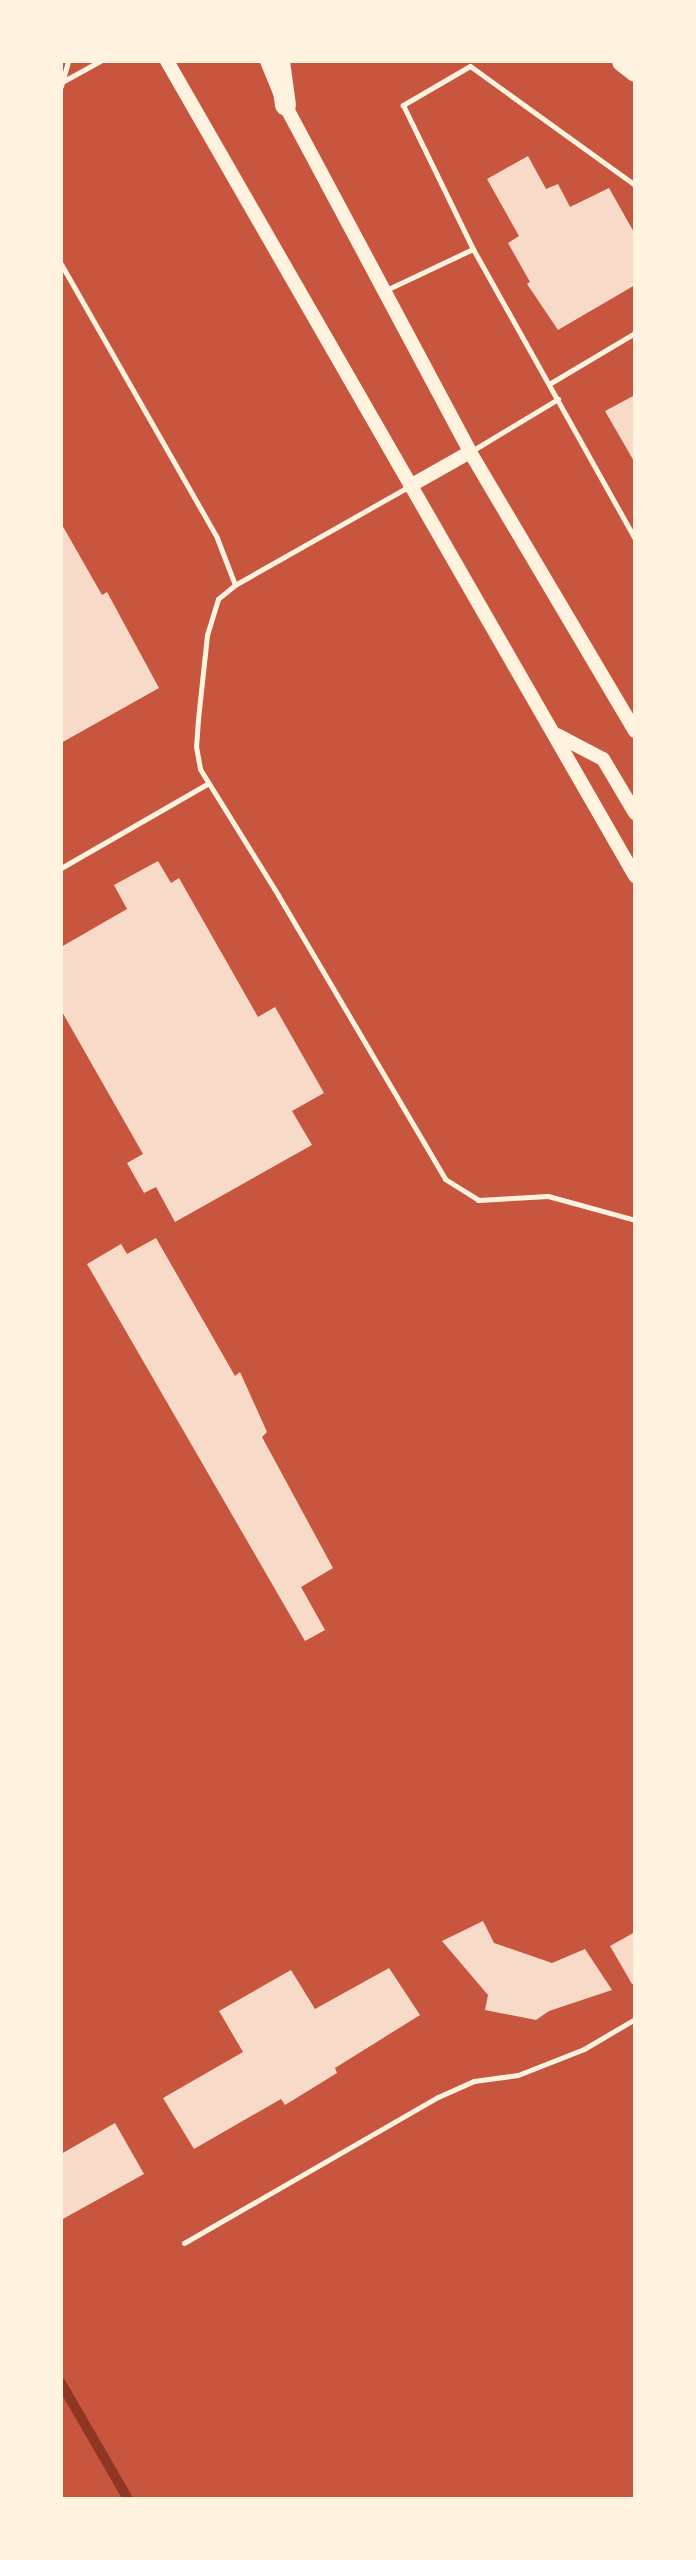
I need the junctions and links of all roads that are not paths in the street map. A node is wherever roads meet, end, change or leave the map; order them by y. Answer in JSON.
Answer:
{"nodes":[{"id":1,"x":68,"y":61,"type":"edge"},
{"id":2,"x":100,"y":61,"type":"edge"},
{"id":3,"x":167,"y":61,"type":"edge"},
{"id":4,"x":267,"y":61,"type":"edge"},
{"id":5,"x":279,"y":61,"type":"edge"},
{"id":6,"x":622,"y":61,"type":"edge"},
{"id":7,"x":635,"y":71,"type":"edge"},
{"id":8,"x":62,"y":84,"type":"edge"},
{"id":9,"x":285,"y":104,"type":"junction"},
{"id":10,"x":635,"y":186,"type":"edge"},
{"id":11,"x":473,"y":249,"type":"junction"},
{"id":12,"x":61,"y":264,"type":"edge"},
{"id":13,"x":384,"y":291,"type":"junction"},
{"id":14,"x":635,"y":333,"type":"edge"},
{"id":15,"x":549,"y":384,"type":"junction"},
{"id":16,"x":558,"y":399,"type":"junction"},
{"id":17,"x":470,"y":452,"type":"junction"},
{"id":18,"x":410,"y":486,"type":"junction"},
{"id":19,"x":635,"y":539,"type":"edge"},
{"id":20,"x":235,"y":585,"type":"junction"},
{"id":21,"x":635,"y":731,"type":"edge"},
{"id":22,"x":555,"y":735,"type":"junction"},
{"id":23,"x":207,"y":784,"type":"junction"},
{"id":24,"x":635,"y":813,"type":"edge"},
{"id":25,"x":61,"y":868,"type":"edge"},
{"id":26,"x":635,"y":876,"type":"edge"},
{"id":27,"x":635,"y":1220,"type":"edge"},
{"id":28,"x":635,"y":2019,"type":"edge"},
{"id":29,"x":184,"y":2243,"type":"dead end"}],
"edges":[{"from":1,"to":8,"type":"lane"},
{"from":2,"to":8,"type":"lane"},
{"from":3,"to":18,"type":"main road"},
{"from":4,"to":9,"type":"main road"},
{"from":5,"to":9,"type":"highway"},
{"from":6,"to":7,"type":"highway"},
{"from":9,"to":13,"type":"main road"},
{"from":10,"to":11,"type":"lane"},
{"from":11,"to":13,"type":"lane"},
{"from":11,"to":15,"type":"lane"},
{"from":12,"to":20,"type":"lane"},
{"from":13,"to":17,"type":"main road"},
{"from":14,"to":15,"type":"lane"},
{"from":15,"to":16,"type":"lane"},
{"from":16,"to":17,"type":"lane"},
{"from":16,"to":19,"type":"lane"},
{"from":17,"to":18,"type":"main road"},
{"from":17,"to":21,"type":"main road"},
{"from":18,"to":20,"type":"lane"},
{"from":18,"to":22,"type":"main road"},
{"from":20,"to":23,"type":"lane"},
{"from":22,"to":24,"type":"main road"},
{"from":22,"to":26,"type":"main road"},
{"from":23,"to":25,"type":"lane"},
{"from":23,"to":27,"type":"lane"},
{"from":28,"to":29,"type":"lane"}]}
